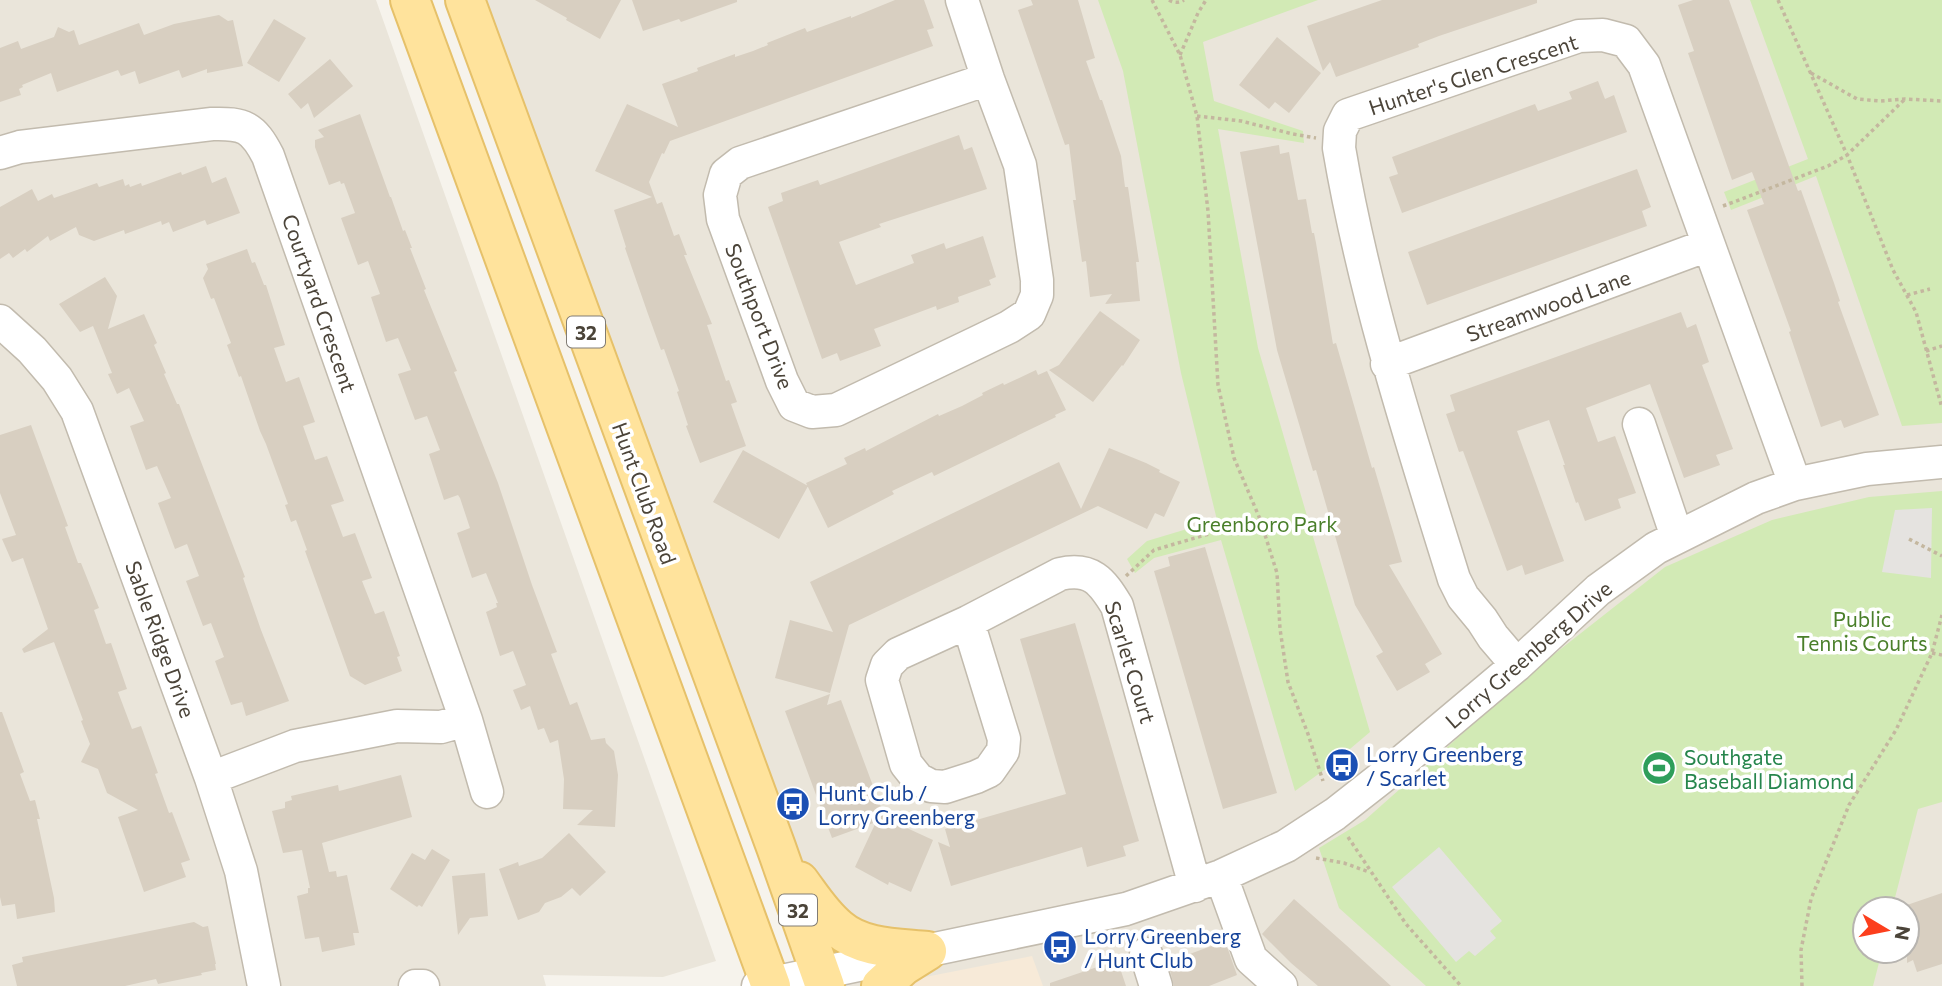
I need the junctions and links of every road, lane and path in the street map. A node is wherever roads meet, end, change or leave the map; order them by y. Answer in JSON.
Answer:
{"nodes":[{"id":1,"x":410,"y":0,"type":"edge"},
{"id":2,"x":465,"y":0,"type":"edge"},
{"id":3,"x":962,"y":0,"type":"edge"},
{"id":4,"x":1152,"y":0,"type":"edge"},
{"id":5,"x":1169,"y":0,"type":"edge"},
{"id":6,"x":1184,"y":0,"type":"edge"},
{"id":7,"x":1206,"y":0,"type":"edge"},
{"id":8,"x":1778,"y":0,"type":"edge"},
{"id":9,"x":1180,"y":55,"type":"junction"},
{"id":10,"x":1811,"y":73,"type":"junction"},
{"id":11,"x":988,"y":79,"type":"junction"},
{"id":12,"x":1905,"y":99,"type":"junction"},
{"id":13,"x":1942,"y":101,"type":"edge"},
{"id":14,"x":1196,"y":116,"type":"junction"},
{"id":15,"x":1339,"y":141,"type":"junction"},
{"id":16,"x":0,"y":153,"type":"edge"},
{"id":17,"x":1847,"y":155,"type":"junction"},
{"id":18,"x":1698,"y":216,"type":"junction"},
{"id":19,"x":1708,"y":245,"type":"junction"},
{"id":20,"x":1930,"y":289,"type":"dead end"},
{"id":21,"x":1907,"y":295,"type":"junction"},
{"id":22,"x":0,"y":321,"type":"edge"},
{"id":23,"x":1942,"y":346,"type":"edge"},
{"id":24,"x":1926,"y":351,"type":"junction"},
{"id":25,"x":1387,"y":364,"type":"junction"},
{"id":26,"x":1933,"y":380,"type":"junction"},
{"id":27,"x":1942,"y":380,"type":"edge"},
{"id":28,"x":1942,"y":408,"type":"edge"},
{"id":29,"x":1639,"y":424,"type":"dead end"},
{"id":30,"x":1942,"y":462,"type":"edge"},
{"id":31,"x":1795,"y":484,"type":"junction"},
{"id":32,"x":1260,"y":519,"type":"junction"},
{"id":33,"x":1677,"y":537,"type":"junction"},
{"id":34,"x":1909,"y":538,"type":"dead end"},
{"id":35,"x":1942,"y":555,"type":"edge"},
{"id":36,"x":1109,"y":592,"type":"junction"},
{"id":37,"x":1942,"y":615,"type":"edge"},
{"id":38,"x":968,"y":622,"type":"junction"},
{"id":39,"x":1932,"y":653,"type":"junction"},
{"id":40,"x":1942,"y":655,"type":"edge"},
{"id":41,"x":1517,"y":665,"type":"junction"},
{"id":42,"x":466,"y":720,"type":"junction"},
{"id":43,"x":211,"y":778,"type":"junction"},
{"id":44,"x":1323,"y":781,"type":"dead end"},
{"id":45,"x":487,"y":792,"type":"dead end"},
{"id":46,"x":1347,"y":834,"type":"dead end"},
{"id":47,"x":776,"y":847,"type":"junction"},
{"id":48,"x":1312,"y":858,"type":"dead end"},
{"id":49,"x":1371,"y":873,"type":"junction"},
{"id":50,"x":1208,"y":881,"type":"junction"},
{"id":51,"x":928,"y":951,"type":"junction"},
{"id":52,"x":1146,"y":954,"type":"dead end"},
{"id":53,"x":822,"y":979,"type":"edge"},
{"id":54,"x":1273,"y":983,"type":"edge"},
{"id":55,"x":766,"y":985,"type":"edge"},
{"id":56,"x":264,"y":986,"type":"edge"},
{"id":57,"x":415,"y":986,"type":"edge"},
{"id":58,"x":423,"y":986,"type":"edge"},
{"id":59,"x":881,"y":986,"type":"edge"},
{"id":60,"x":1156,"y":986,"type":"edge"},
{"id":61,"x":1461,"y":986,"type":"edge"},
{"id":62,"x":1802,"y":986,"type":"edge"}],
"edges":[{"from":1,"to":55,"type":"main road","number":"32"},
{"from":2,"to":47,"type":"main road","name":"Hunt Club Road","number":"32"},
{"from":3,"to":11,"type":"street","name":"Southport Drive"},
{"from":4,"to":9,"type":"path"},
{"from":5,"to":6,"type":"path"},
{"from":7,"to":9,"type":"path"},
{"from":8,"to":10,"type":"path"},
{"from":9,"to":14,"type":"path"},
{"from":10,"to":12,"type":"path"},
{"from":10,"to":17,"type":"path"},
{"from":11,"to":11,"type":"street","name":"Southport Drive"},
{"from":12,"to":13,"type":"path"},
{"from":12,"to":17,"type":"path"},
{"from":14,"to":15,"type":"path"},
{"from":14,"to":32,"type":"path"},
{"from":15,"to":18,"type":"street","name":"Hunter's Glen Crescent"},
{"from":15,"to":25,"type":"street"},
{"from":16,"to":42,"type":"street","name":"Courtyard Crescent"},
{"from":17,"to":18,"type":"path"},
{"from":17,"to":21,"type":"path"},
{"from":18,"to":19,"type":"street","name":"Hunter's Glen Crescent"},
{"from":19,"to":25,"type":"street","name":"Streamwood Lane"},
{"from":19,"to":31,"type":"street","name":"Hunter's Glen Crescent"},
{"from":20,"to":21,"type":"path"},
{"from":21,"to":24,"type":"path"},
{"from":22,"to":43,"type":"street","name":"Sable Ridge Drive"},
{"from":23,"to":24,"type":"path"},
{"from":24,"to":26,"type":"path"},
{"from":25,"to":41,"type":"street"},
{"from":26,"to":27,"type":"path"},
{"from":26,"to":28,"type":"path"},
{"from":29,"to":33,"type":"street"},
{"from":30,"to":31,"type":"street","name":"Lorry Greenberg Drive"},
{"from":31,"to":33,"type":"street","name":"Lorry Greenberg Drive"},
{"from":32,"to":36,"type":"path"},
{"from":32,"to":44,"type":"path"},
{"from":33,"to":41,"type":"street","name":"Lorry Greenberg Drive"},
{"from":34,"to":35,"type":"path"},
{"from":36,"to":38,"type":"street","name":"Scarlet Court"},
{"from":36,"to":50,"type":"street","name":"Scarlet Court"},
{"from":37,"to":39,"type":"path"},
{"from":38,"to":38,"type":"street","name":"Scarlet Court"},
{"from":39,"to":40,"type":"path"},
{"from":39,"to":62,"type":"path"},
{"from":41,"to":50,"type":"street","name":"Lorry Greenberg Drive"},
{"from":42,"to":43,"type":"street"},
{"from":42,"to":45,"type":"street","name":"Courtyard Crescent"},
{"from":43,"to":56,"type":"street","name":"Sable Ridge Drive"},
{"from":46,"to":49,"type":"path"},
{"from":47,"to":51,"type":"main road"},
{"from":47,"to":53,"type":"main road","name":"Hunt Club Road","number":"32"},
{"from":48,"to":49,"type":"path"},
{"from":49,"to":61,"type":"path"},
{"from":50,"to":51,"type":"street","name":"Lorry Greenberg Drive"},
{"from":50,"to":54,"type":"street","name":"Scarlet Court"},
{"from":51,"to":53,"type":"street","name":"Lorry Greenberg Drive"},
{"from":51,"to":59,"type":"main road"},
{"from":52,"to":60,"type":"street"},
{"from":53,"to":55,"type":"street","name":"Lorry Greenberg Drive"},
{"from":57,"to":58,"type":"street"}]}
